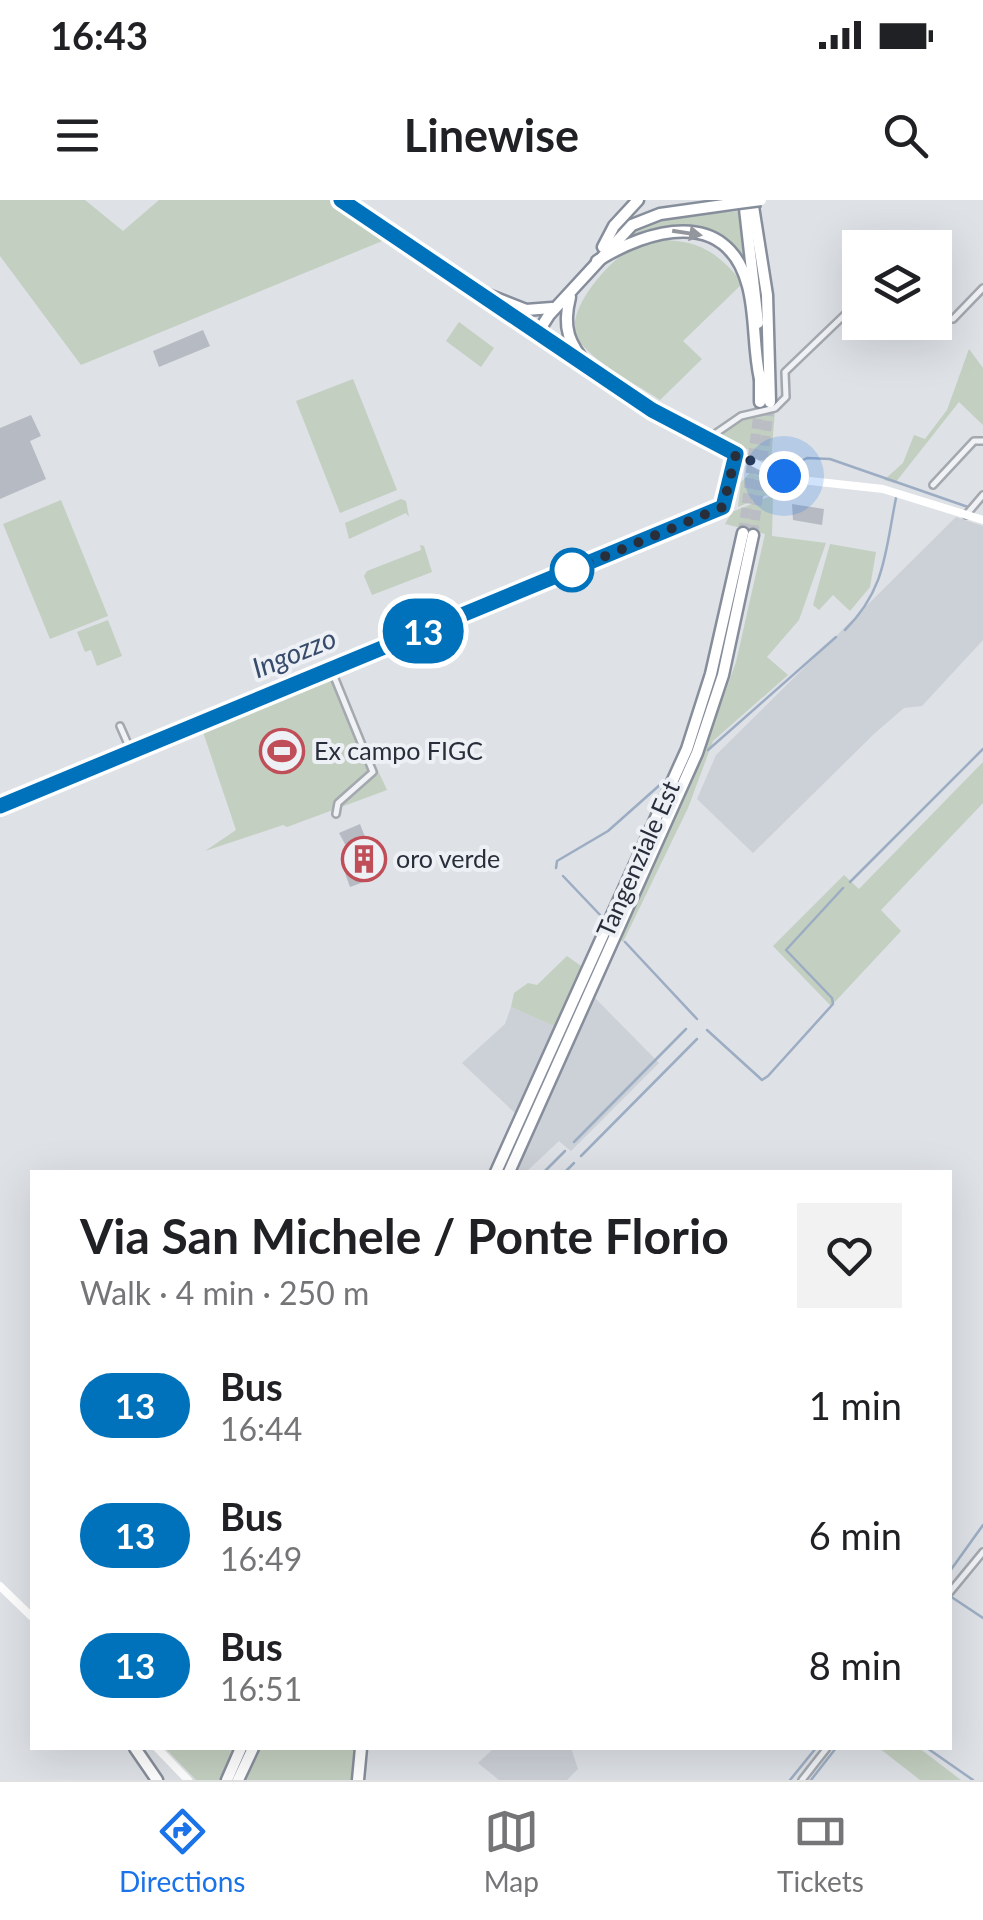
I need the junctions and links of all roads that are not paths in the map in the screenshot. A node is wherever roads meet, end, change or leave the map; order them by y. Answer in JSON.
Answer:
{"nodes":[{"id":1,"x":341,"y":200,"type":"edge"},
{"id":2,"x":638,"y":200,"type":"edge"},
{"id":3,"x":756,"y":200,"type":"edge"},
{"id":4,"x":741,"y":202,"type":"edge"},
{"id":5,"x":596,"y":261,"type":"junction"},
{"id":6,"x":983,"y":288,"type":"edge"},
{"id":7,"x":483,"y":293,"type":"junction"},
{"id":8,"x":570,"y":296,"type":"junction"},
{"id":9,"x":557,"y":305,"type":"junction"},
{"id":10,"x":842,"y":317,"type":"edge"},
{"id":11,"x":564,"y":318,"type":"junction"},
{"id":12,"x":952,"y":319,"type":"edge"},
{"id":13,"x":543,"y":334,"type":"junction"},
{"id":14,"x":590,"y":368,"type":"junction"},
{"id":15,"x":760,"y":378,"type":"junction"},
{"id":16,"x":706,"y":440,"type":"junction"},
{"id":17,"x":983,"y":441,"type":"edge"},
{"id":18,"x":736,"y":454,"type":"junction"},
{"id":19,"x":932,"y":485,"type":"dead end"},
{"id":20,"x":983,"y":495,"type":"edge"},
{"id":21,"x":967,"y":512,"type":"junction"},
{"id":22,"x":983,"y":520,"type":"edge"},
{"id":23,"x":331,"y":670,"type":"junction"},
{"id":24,"x":120,"y":726,"type":"dead end"},
{"id":25,"x":131,"y":750,"type":"junction"},
{"id":26,"x":0,"y":806,"type":"edge"},
{"id":27,"x":336,"y":814,"type":"dead end"},
{"id":28,"x":497,"y":1170,"type":"edge"},
{"id":29,"x":510,"y":1170,"type":"edge"},
{"id":30,"x":983,"y":1552,"type":"edge"},
{"id":31,"x":0,"y":1590,"type":"edge"},
{"id":32,"x":952,"y":1590,"type":"edge"},
{"id":33,"x":30,"y":1615,"type":"edge"},
{"id":34,"x":136,"y":1750,"type":"edge"},
{"id":35,"x":159,"y":1750,"type":"edge"},
{"id":36,"x":240,"y":1750,"type":"edge"},
{"id":37,"x":252,"y":1750,"type":"edge"},
{"id":38,"x":361,"y":1750,"type":"edge"},
{"id":39,"x":825,"y":1750,"type":"edge"},
{"id":40,"x":157,"y":1780,"type":"edge"},
{"id":41,"x":188,"y":1780,"type":"edge"},
{"id":42,"x":227,"y":1780,"type":"edge"},
{"id":43,"x":238,"y":1780,"type":"edge"},
{"id":44,"x":358,"y":1780,"type":"edge"},
{"id":45,"x":802,"y":1780,"type":"edge"}],
"edges":[{"from":1,"to":7,"type":"street"},
{"from":2,"to":5,"type":"highway"},
{"from":3,"to":4,"type":"highway","bridge":true},
{"from":3,"to":15,"type":"highway"},
{"from":4,"to":5,"type":"highway"},
{"from":4,"to":15,"type":"highway"},
{"from":5,"to":8,"type":"highway"},
{"from":5,"to":15,"type":"highway","one_way":true},
{"from":6,"to":12,"type":"street"},
{"from":7,"to":9,"type":"highway"},
{"from":7,"to":13,"type":"street"},
{"from":8,"to":9,"type":"highway"},
{"from":8,"to":11,"type":"highway"},
{"from":9,"to":13,"type":"highway"},
{"from":10,"to":16,"type":"street"},
{"from":11,"to":13,"type":"highway"},
{"from":11,"to":14,"type":"highway"},
{"from":13,"to":14,"type":"street"},
{"from":14,"to":16,"type":"street"},
{"from":16,"to":18,"type":"street"},
{"from":17,"to":19,"type":"street"},
{"from":18,"to":21,"type":"street"},
{"from":18,"to":23,"type":"street"},
{"from":20,"to":21,"type":"street"},
{"from":21,"to":22,"type":"street"},
{"from":23,"to":25,"type":"street"},
{"from":23,"to":27,"type":"street"},
{"from":24,"to":25,"type":"street"},
{"from":25,"to":26,"type":"street"},
{"from":28,"to":29,"type":"highway","name":"Tangenziale Est"},
{"from":30,"to":32,"type":"street"},
{"from":31,"to":33,"type":"street"},
{"from":34,"to":40,"type":"highway"},
{"from":35,"to":41,"type":"street"},
{"from":36,"to":42,"type":"highway"},
{"from":37,"to":43,"type":"highway"},
{"from":38,"to":44,"type":"highway"},
{"from":39,"to":45,"type":"street"}]}
